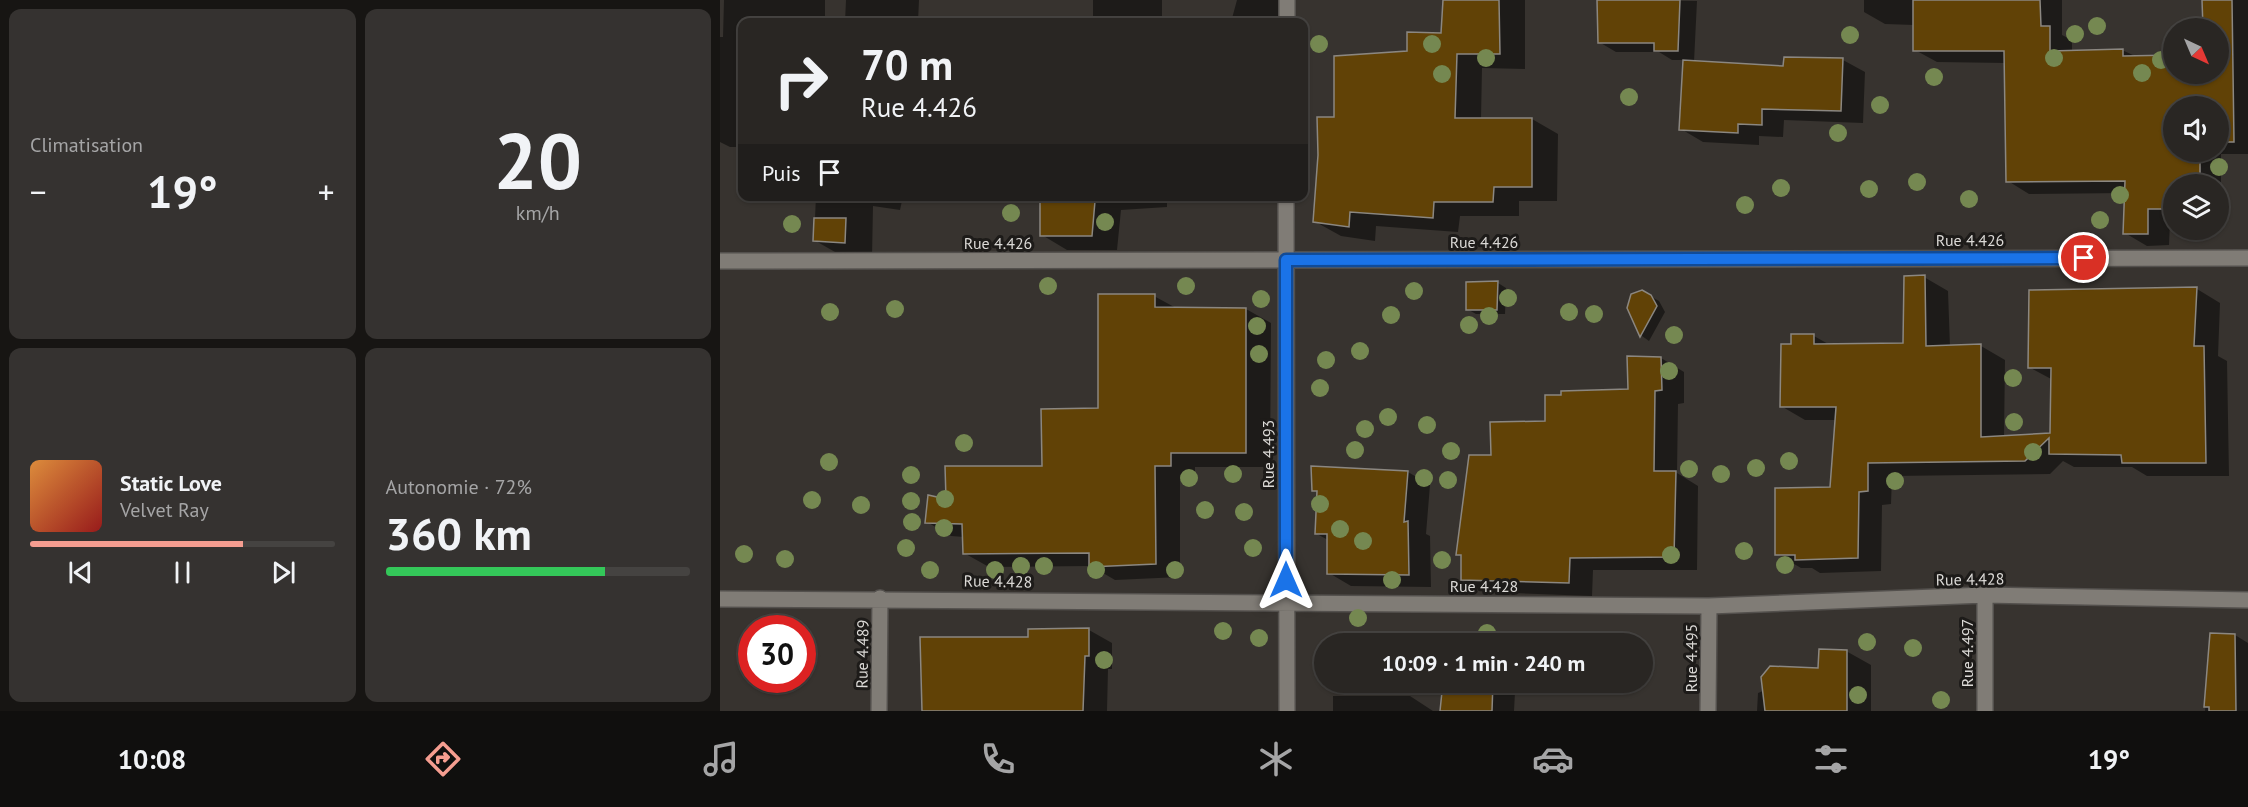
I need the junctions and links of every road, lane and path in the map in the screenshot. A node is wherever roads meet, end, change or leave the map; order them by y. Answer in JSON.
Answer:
{"nodes":[{"id":1,"x":1287,"y":0,"type":"edge"},
{"id":2,"x":1287,"y":18,"type":"edge"},
{"id":3,"x":1286,"y":201,"type":"edge"},
{"id":4,"x":2248,"y":258,"type":"edge"},
{"id":5,"x":1286,"y":260,"type":"junction"},
{"id":6,"x":720,"y":261,"type":"edge"},
{"id":7,"x":1985,"y":596,"type":"junction"},
{"id":8,"x":880,"y":598,"type":"junction"},
{"id":9,"x":720,"y":599,"type":"edge"},
{"id":10,"x":2248,"y":600,"type":"edge"},
{"id":11,"x":1286,"y":602,"type":"junction"},
{"id":12,"x":1709,"y":606,"type":"junction"},
{"id":13,"x":879,"y":711,"type":"edge"},
{"id":14,"x":1287,"y":711,"type":"edge"},
{"id":15,"x":1708,"y":711,"type":"edge"},
{"id":16,"x":1985,"y":711,"type":"edge"}],
"edges":[{"from":1,"to":2,"type":"street"},
{"from":3,"to":5,"type":"street","name":"Rue 4.493"},
{"from":4,"to":5,"type":"street","name":"Rue 4.426"},
{"from":5,"to":6,"type":"street","name":"Rue 4.426"},
{"from":5,"to":11,"type":"street","name":"Rue 4.493"},
{"from":7,"to":10,"type":"street","name":"Rue 4.428"},
{"from":7,"to":12,"type":"street","name":"Rue 4.428"},
{"from":7,"to":16,"type":"street","name":"Rue 4.497"},
{"from":8,"to":9,"type":"street","name":"Rue 4.428"},
{"from":8,"to":11,"type":"street","name":"Rue 4.428"},
{"from":8,"to":13,"type":"street","name":"Rue 4.489"},
{"from":11,"to":12,"type":"street","name":"Rue 4.428"},
{"from":11,"to":14,"type":"street","name":"Rue 4.493"},
{"from":12,"to":15,"type":"street","name":"Rue 4.495"}]}
